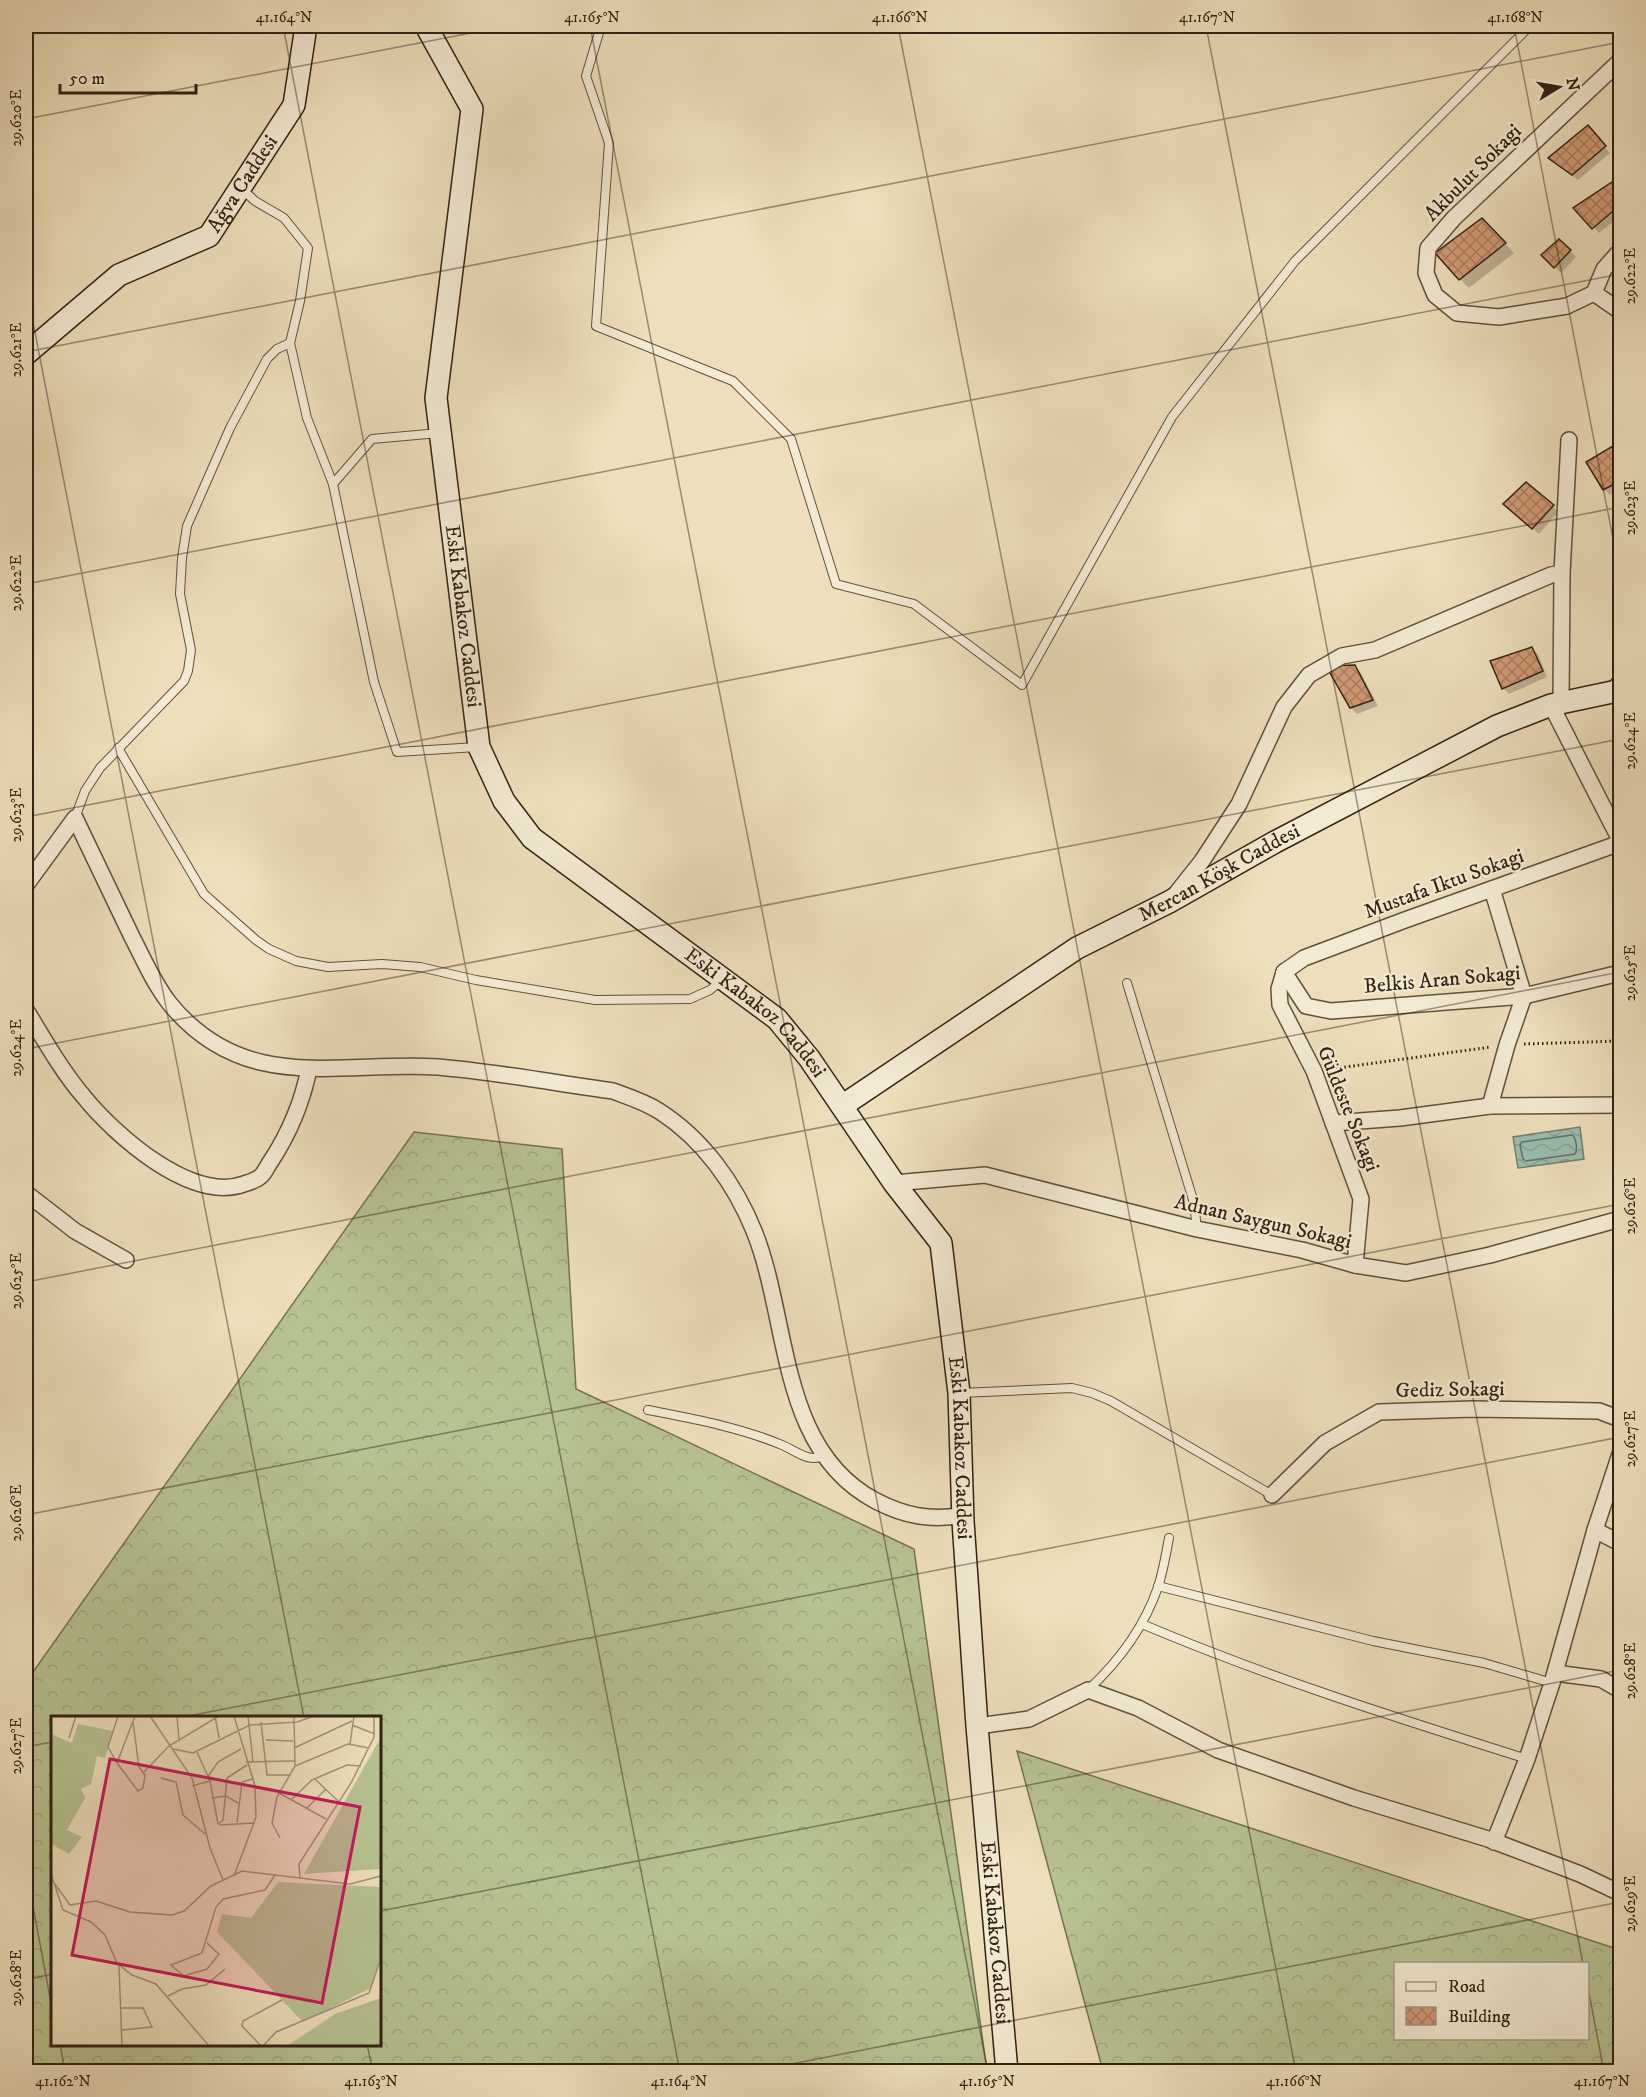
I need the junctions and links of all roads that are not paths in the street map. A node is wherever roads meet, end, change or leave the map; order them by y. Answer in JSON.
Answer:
{"nodes":[{"id":1,"x":306,"y":26,"type":"edge"},
{"id":2,"x":426,"y":26,"type":"edge"},
{"id":3,"x":601,"y":26,"type":"edge"},
{"id":4,"x":1530,"y":26,"type":"edge"},
{"id":5,"x":1620,"y":62,"type":"edge"},
{"id":6,"x":240,"y":187,"type":"junction"},
{"id":7,"x":1620,"y":251,"type":"edge"},
{"id":8,"x":1594,"y":293,"type":"junction"},
{"id":9,"x":1620,"y":311,"type":"edge"},
{"id":10,"x":290,"y":343,"type":"junction"},
{"id":11,"x":26,"y":354,"type":"edge"},
{"id":12,"x":440,"y":433,"type":"junction"},
{"id":13,"x":1569,"y":440,"type":"dead end"},
{"id":14,"x":333,"y":484,"type":"junction"},
{"id":15,"x":1562,"y":573,"type":"junction"},
{"id":16,"x":1620,"y":687,"type":"edge"},
{"id":17,"x":1556,"y":704,"type":"junction"},
{"id":18,"x":479,"y":747,"type":"junction"},
{"id":19,"x":118,"y":748,"type":"junction"},
{"id":20,"x":75,"y":818,"type":"junction"},
{"id":21,"x":1620,"y":842,"type":"edge"},
{"id":22,"x":26,"y":885,"type":"edge"},
{"id":23,"x":1492,"y":889,"type":"junction"},
{"id":24,"x":1169,"y":902,"type":"junction"},
{"id":25,"x":1284,"y":972,"type":"junction"},
{"id":26,"x":1620,"y":973,"type":"edge"},
{"id":27,"x":724,"y":978,"type":"junction"},
{"id":28,"x":1127,"y":983,"type":"dead end"},
{"id":29,"x":1524,"y":996,"type":"junction"},
{"id":30,"x":26,"y":1010,"type":"edge"},
{"id":31,"x":309,"y":1069,"type":"junction"},
{"id":32,"x":842,"y":1106,"type":"junction"},
{"id":33,"x":1490,"y":1106,"type":"junction"},
{"id":34,"x":1620,"y":1106,"type":"edge"},
{"id":35,"x":1333,"y":1123,"type":"junction"},
{"id":36,"x":894,"y":1183,"type":"junction"},
{"id":37,"x":26,"y":1193,"type":"edge"},
{"id":38,"x":1620,"y":1219,"type":"edge"},
{"id":39,"x":1197,"y":1229,"type":"junction"},
{"id":40,"x":126,"y":1260,"type":"dead end"},
{"id":41,"x":1355,"y":1265,"type":"junction"},
{"id":42,"x":959,"y":1393,"type":"junction"},
{"id":43,"x":648,"y":1410,"type":"dead end"},
{"id":44,"x":1620,"y":1419,"type":"edge"},
{"id":45,"x":1620,"y":1454,"type":"edge"},
{"id":46,"x":824,"y":1456,"type":"junction"},
{"id":47,"x":1272,"y":1495,"type":"joint"},
{"id":48,"x":963,"y":1515,"type":"junction"},
{"id":49,"x":1595,"y":1530,"type":"junction"},
{"id":50,"x":1169,"y":1538,"type":"dead end"},
{"id":51,"x":1620,"y":1543,"type":"edge"},
{"id":52,"x":1158,"y":1586,"type":"junction"},
{"id":53,"x":1142,"y":1624,"type":"junction"},
{"id":54,"x":1553,"y":1678,"type":"junction"},
{"id":55,"x":1088,"y":1690,"type":"junction"},
{"id":56,"x":1620,"y":1690,"type":"edge"},
{"id":57,"x":977,"y":1726,"type":"junction"},
{"id":58,"x":1527,"y":1759,"type":"junction"},
{"id":59,"x":1494,"y":1842,"type":"junction"},
{"id":60,"x":1620,"y":1893,"type":"edge"},
{"id":61,"x":1007,"y":2072,"type":"edge"}],
"edges":[{"from":1,"to":6,"type":"street","name":"Ağva Caddesi"},
{"from":2,"to":12,"type":"street","name":"Eski Kabakoz Caddesi"},
{"from":3,"to":4,"type":"lane"},
{"from":5,"to":8,"type":"street","name":"Akbulut Sokagi"},
{"from":6,"to":10,"type":"lane"},
{"from":6,"to":11,"type":"street","name":"Ağva Caddesi"},
{"from":7,"to":8,"type":"street"},
{"from":8,"to":9,"type":"street"},
{"from":10,"to":14,"type":"lane"},
{"from":10,"to":19,"type":"lane"},
{"from":12,"to":14,"type":"lane"},
{"from":12,"to":18,"type":"street","name":"Eski Kabakoz Caddesi"},
{"from":13,"to":15,"type":"street"},
{"from":14,"to":18,"type":"lane"},
{"from":15,"to":17,"type":"street"},
{"from":15,"to":24,"type":"street"},
{"from":16,"to":17,"type":"street","name":"Mercan Köşk Caddesi"},
{"from":17,"to":21,"type":"street"},
{"from":17,"to":24,"type":"street","name":"Mercan Köşk Caddesi"},
{"from":18,"to":27,"type":"street","name":"Eski Kabakoz Caddesi"},
{"from":19,"to":20,"type":"lane"},
{"from":19,"to":27,"type":"lane"},
{"from":20,"to":22,"type":"street"},
{"from":20,"to":31,"type":"street"},
{"from":21,"to":23,"type":"street","name":"Mustafa Iktu Sokagi"},
{"from":23,"to":25,"type":"street","name":"Mustafa Iktu Sokagi"},
{"from":23,"to":29,"type":"street"},
{"from":24,"to":32,"type":"street","name":"Mercan Köşk Caddesi"},
{"from":25,"to":29,"type":"street","name":"Belkis Aran Sokagi"},
{"from":25,"to":35,"type":"street","name":"Güldeste Sokagi"},
{"from":26,"to":29,"type":"street","name":"Belkis Aran Sokagi"},
{"from":27,"to":32,"type":"street","name":"Eski Kabakoz Caddesi"},
{"from":28,"to":39,"type":"lane"},
{"from":29,"to":33,"type":"street"},
{"from":30,"to":31,"type":"street"},
{"from":31,"to":46,"type":"street"},
{"from":32,"to":36,"type":"street","name":"Eski Kabakoz Caddesi"},
{"from":33,"to":34,"type":"street"},
{"from":33,"to":35,"type":"street"},
{"from":35,"to":41,"type":"street","name":"Güldeste Sokagi"},
{"from":36,"to":39,"type":"street","name":"Adnan Saygun Sokagi"},
{"from":36,"to":42,"type":"street","name":"Eski Kabakoz Caddesi"},
{"from":37,"to":40,"type":"street"},
{"from":38,"to":41,"type":"street","name":"Adnan Saygun Sokagi"},
{"from":39,"to":41,"type":"street","name":"Adnan Saygun Sokagi"},
{"from":42,"to":47,"type":"lane"},
{"from":42,"to":48,"type":"street","name":"Eski Kabakoz Caddesi"},
{"from":43,"to":46,"type":"lane"},
{"from":44,"to":47,"type":"street","name":"Gediz Sokagi"},
{"from":45,"to":49,"type":"street"},
{"from":46,"to":48,"type":"street"},
{"from":48,"to":57,"type":"street","name":"Eski Kabakoz Caddesi"},
{"from":49,"to":51,"type":"street"},
{"from":49,"to":54,"type":"street"},
{"from":50,"to":52,"type":"lane"},
{"from":52,"to":53,"type":"lane"},
{"from":52,"to":54,"type":"lane"},
{"from":53,"to":55,"type":"lane"},
{"from":53,"to":58,"type":"lane"},
{"from":54,"to":56,"type":"street"},
{"from":54,"to":58,"type":"street"},
{"from":55,"to":57,"type":"street"},
{"from":55,"to":59,"type":"street"},
{"from":57,"to":61,"type":"street","name":"Eski Kabakoz Caddesi"},
{"from":58,"to":59,"type":"street"},
{"from":59,"to":60,"type":"street"}]}
